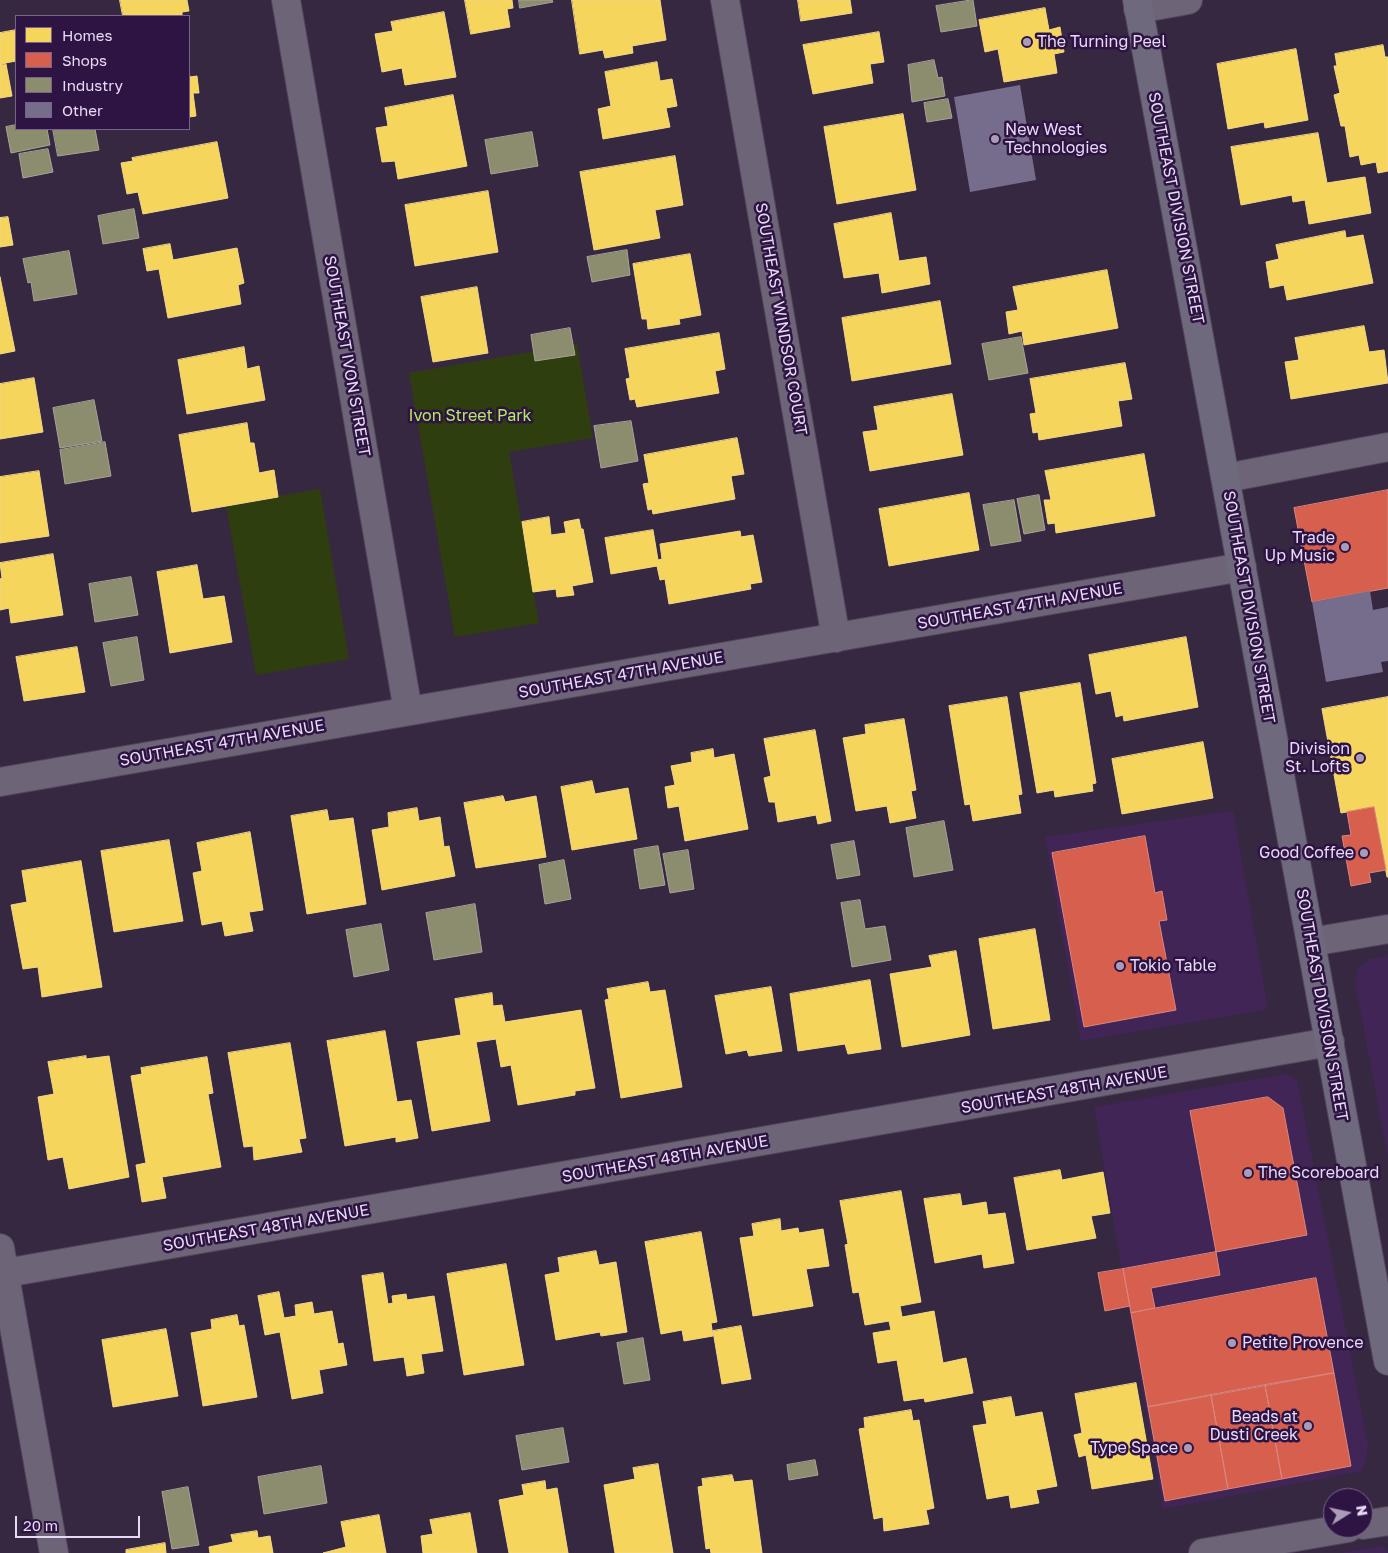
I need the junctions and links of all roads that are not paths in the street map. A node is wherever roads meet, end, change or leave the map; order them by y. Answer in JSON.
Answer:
{"nodes":[{"id":1,"x":286,"y":0,"type":"edge"},
{"id":2,"x":725,"y":0,"type":"edge"},
{"id":3,"x":1188,"y":0,"type":"edge"},
{"id":4,"x":1137,"y":4,"type":"edge"},
{"id":5,"x":1388,"y":447,"type":"edge"},
{"id":6,"x":1226,"y":478,"type":"junction"},
{"id":7,"x":1242,"y":567,"type":"junction"},
{"id":8,"x":836,"y":638,"type":"junction"},
{"id":9,"x":408,"y":711,"type":"junction"},
{"id":10,"x":0,"y":782,"type":"edge"},
{"id":11,"x":1388,"y":929,"type":"edge"},
{"id":12,"x":1310,"y":942,"type":"junction"},
{"id":13,"x":1330,"y":1042,"type":"junction"},
{"id":14,"x":2,"y":1265,"type":"edge"},
{"id":15,"x":1388,"y":1361,"type":"edge"},
{"id":16,"x":1388,"y":1521,"type":"edge"},
{"id":17,"x":1373,"y":1523,"type":"edge"},
{"id":18,"x":1323,"y":1532,"type":"edge"},
{"id":19,"x":54,"y":1553,"type":"edge"},
{"id":20,"x":1203,"y":1553,"type":"edge"}],
"edges":[{"from":1,"to":9,"type":"street","name":"SOUTHEAST IVON STREET"},
{"from":2,"to":8,"type":"street","name":"SOUTHEAST WINDSOR COURT"},
{"from":3,"to":4,"type":"street"},
{"from":4,"to":6,"type":"main road","name":"SOUTHEAST DIVISION STREET"},
{"from":5,"to":6,"type":"street"},
{"from":6,"to":7,"type":"main road","name":"SOUTHEAST DIVISION STREET"},
{"from":7,"to":8,"type":"street","name":"SOUTHEAST 47TH AVENUE"},
{"from":7,"to":12,"type":"main road","name":"SOUTHEAST DIVISION STREET"},
{"from":8,"to":9,"type":"street","name":"SOUTHEAST 47TH AVENUE"},
{"from":9,"to":10,"type":"street","name":"SOUTHEAST 47TH AVENUE"},
{"from":11,"to":12,"type":"street"},
{"from":12,"to":13,"type":"main road","name":"SOUTHEAST DIVISION STREET"},
{"from":13,"to":14,"type":"street","name":"SOUTHEAST 48TH AVENUE"},
{"from":13,"to":15,"type":"main road","name":"SOUTHEAST DIVISION STREET"},
{"from":14,"to":19,"type":"street"},
{"from":16,"to":17,"type":"street"},
{"from":18,"to":20,"type":"street"}]}
